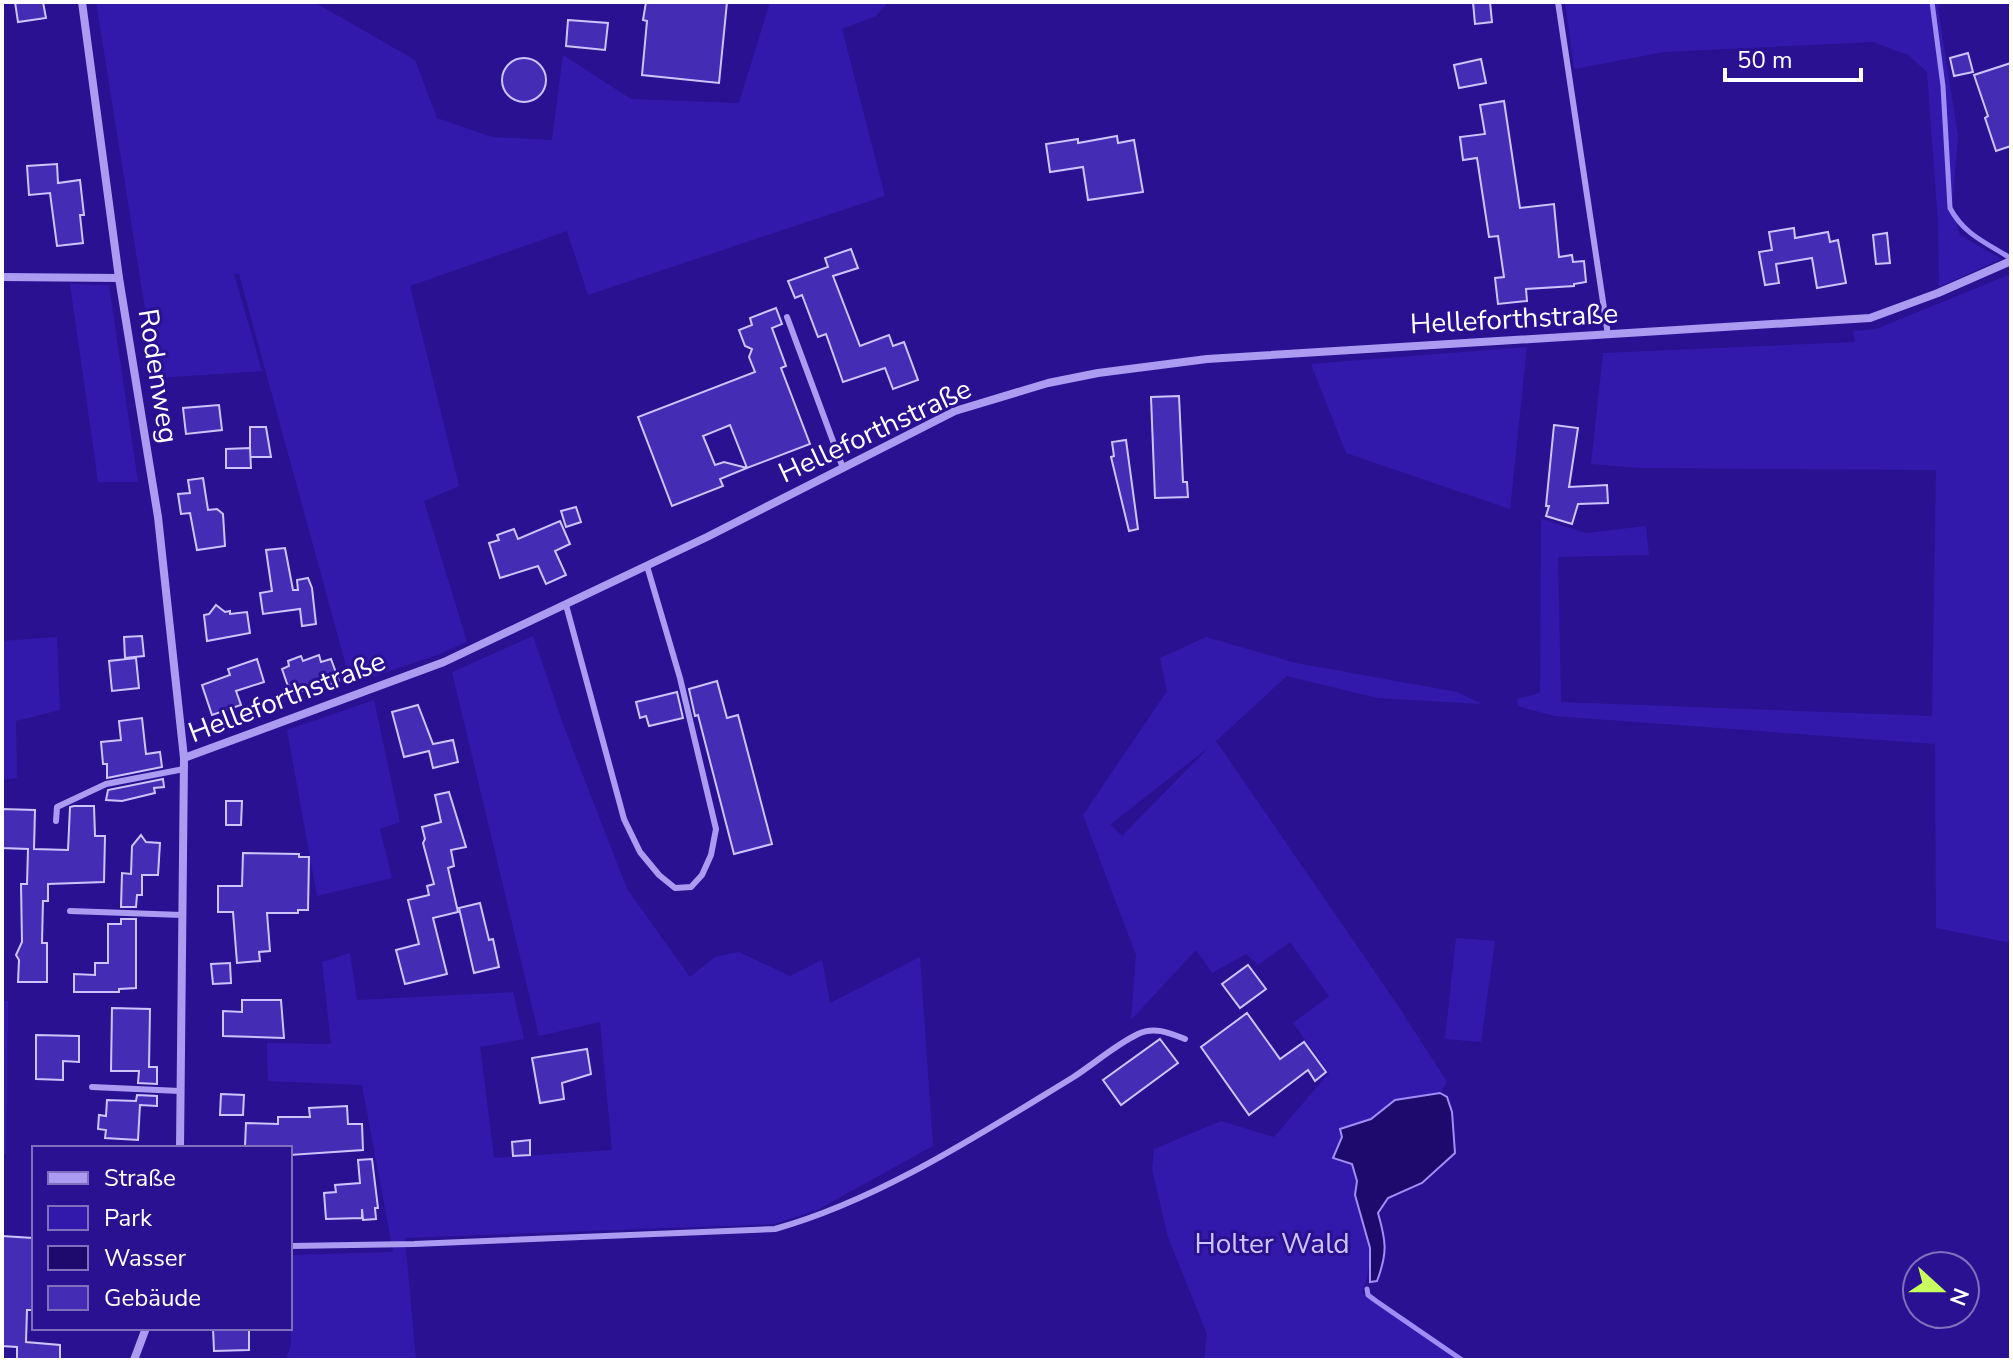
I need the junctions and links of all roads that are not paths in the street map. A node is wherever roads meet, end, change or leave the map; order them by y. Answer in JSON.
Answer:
{"nodes":[{"id":1,"x":82,"y":2,"type":"edge"},
{"id":2,"x":1558,"y":2,"type":"edge"},
{"id":3,"x":2011,"y":261,"type":"edge"},
{"id":4,"x":2,"y":277,"type":"edge"},
{"id":5,"x":119,"y":278,"type":"junction"},
{"id":6,"x":787,"y":317,"type":"dead end"},
{"id":7,"x":1608,"y":335,"type":"junction"},
{"id":8,"x":843,"y":468,"type":"junction"},
{"id":9,"x":647,"y":566,"type":"junction"},
{"id":10,"x":566,"y":605,"type":"junction"},
{"id":11,"x":184,"y":758,"type":"junction"},
{"id":12,"x":184,"y":769,"type":"junction"},
{"id":13,"x":56,"y":821,"type":"dead end"},
{"id":14,"x":70,"y":911,"type":"dead end"},
{"id":15,"x":182,"y":915,"type":"junction"},
{"id":16,"x":1185,"y":1039,"type":"dead end"},
{"id":17,"x":92,"y":1087,"type":"dead end"},
{"id":18,"x":180,"y":1091,"type":"junction"},
{"id":19,"x":180,"y":1146,"type":"edge"},
{"id":20,"x":292,"y":1246,"type":"edge"},
{"id":21,"x":145,"y":1330,"type":"edge"},
{"id":22,"x":134,"y":1360,"type":"edge"}],
"edges":[{"from":1,"to":5,"type":"street","name":"Rodenweg"},
{"from":2,"to":7,"type":"lane"},
{"from":3,"to":7,"type":"street","name":"Helleforthstraße"},
{"from":4,"to":5,"type":"street"},
{"from":5,"to":11,"type":"street","name":"Rodenweg"},
{"from":6,"to":8,"type":"lane"},
{"from":7,"to":8,"type":"street","name":"Helleforthstraße"},
{"from":8,"to":9,"type":"street","name":"Helleforthstraße"},
{"from":9,"to":10,"type":"street","name":"Helleforthstraße"},
{"from":9,"to":10,"type":"lane"},
{"from":10,"to":11,"type":"street","name":"Helleforthstraße"},
{"from":11,"to":12,"type":"street","name":"Helleforthstraße"},
{"from":12,"to":13,"type":"lane"},
{"from":12,"to":15,"type":"street","name":"Helleforthstraße"},
{"from":14,"to":15,"type":"lane"},
{"from":15,"to":18,"type":"street","name":"Helleforthstraße"},
{"from":16,"to":20,"type":"lane"},
{"from":17,"to":18,"type":"lane"},
{"from":18,"to":19,"type":"street","name":"Helleforthstraße"},
{"from":21,"to":22,"type":"street"}]}
